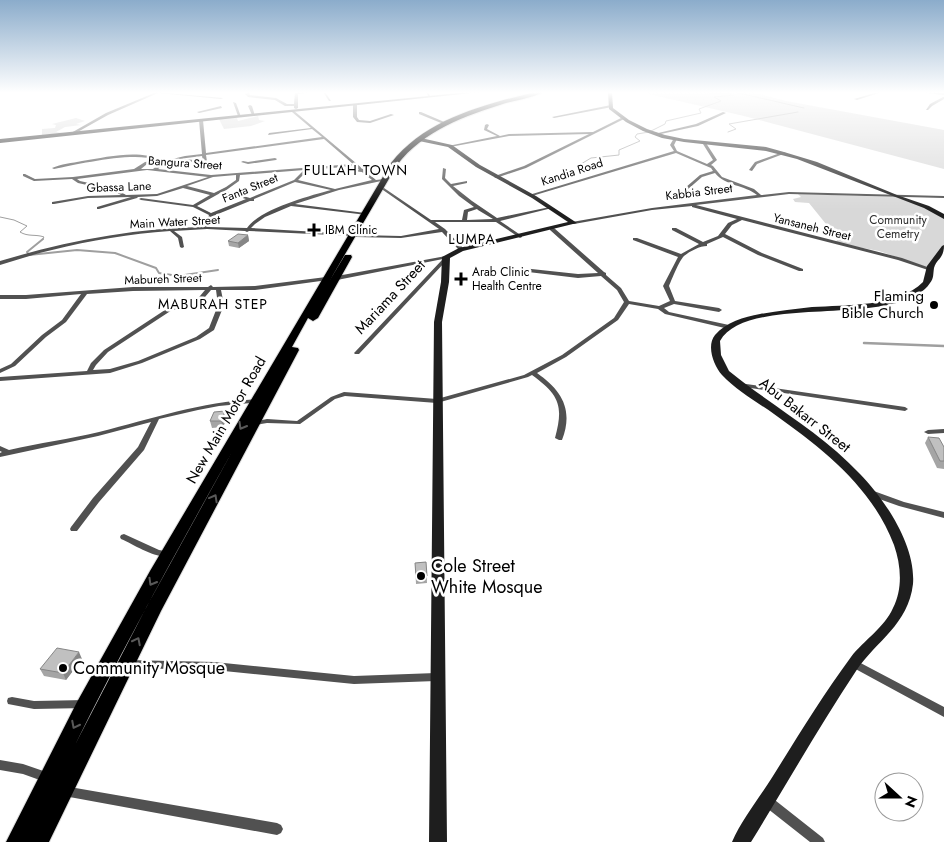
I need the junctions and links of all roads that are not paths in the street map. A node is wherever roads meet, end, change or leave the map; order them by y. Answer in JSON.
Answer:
{"nodes":[{"id":1,"x":77,"y":131,"type":"edge"},
{"id":2,"x":91,"y":131,"type":"edge"},
{"id":3,"x":204,"y":131,"type":"edge"},
{"id":4,"x":292,"y":131,"type":"edge"},
{"id":5,"x":314,"y":131,"type":"edge"},
{"id":6,"x":432,"y":131,"type":"edge"},
{"id":7,"x":439,"y":131,"type":"edge"},
{"id":8,"x":490,"y":131,"type":"edge"},
{"id":9,"x":596,"y":131,"type":"edge"},
{"id":10,"x":650,"y":131,"type":"edge"},
{"id":11,"x":668,"y":131,"type":"edge"},
{"id":12,"x":74,"y":133,"type":"junction"},
{"id":13,"x":592,"y":133,"type":"junction"},
{"id":14,"x":269,"y":134,"type":"dead end"},
{"id":15,"x":656,"y":134,"type":"junction"},
{"id":16,"x":499,"y":136,"type":"junction"},
{"id":17,"x":323,"y":138,"type":"junction"},
{"id":18,"x":675,"y":139,"type":"junction"},
{"id":19,"x":0,"y":140,"type":"edge"},
{"id":20,"x":421,"y":140,"type":"junction"},
{"id":21,"x":705,"y":144,"type":"junction"},
{"id":22,"x":450,"y":146,"type":"junction"},
{"id":23,"x":256,"y":148,"type":"junction"},
{"id":24,"x":676,"y":152,"type":"junction"},
{"id":25,"x":784,"y":153,"type":"junction"},
{"id":26,"x":204,"y":154,"type":"junction"},
{"id":27,"x":250,"y":154,"type":"dead end"},
{"id":28,"x":275,"y":158,"type":"dead end"},
{"id":29,"x":179,"y":160,"type":"junction"},
{"id":30,"x":163,"y":162,"type":"junction"},
{"id":31,"x":205,"y":162,"type":"junction"},
{"id":32,"x":243,"y":162,"type":"dead end"},
{"id":33,"x":248,"y":163,"type":"junction"},
{"id":34,"x":356,"y":165,"type":"junction"},
{"id":35,"x":708,"y":165,"type":"junction"},
{"id":36,"x":338,"y":167,"type":"junction"},
{"id":37,"x":54,"y":168,"type":"dead end"},
{"id":38,"x":206,"y":168,"type":"dead end"},
{"id":39,"x":307,"y":169,"type":"junction"},
{"id":40,"x":444,"y":169,"type":"dead end"},
{"id":41,"x":136,"y":170,"type":"junction"},
{"id":42,"x":154,"y":170,"type":"junction"},
{"id":43,"x":751,"y":170,"type":"dead end"},
{"id":44,"x":363,"y":171,"type":"junction"},
{"id":45,"x":714,"y":172,"type":"junction"},
{"id":46,"x":252,"y":173,"type":"junction"},
{"id":47,"x":24,"y":175,"type":"dead end"},
{"id":48,"x":238,"y":175,"type":"junction"},
{"id":49,"x":211,"y":176,"type":"junction"},
{"id":50,"x":496,"y":177,"type":"junction"},
{"id":51,"x":73,"y":178,"type":"junction"},
{"id":52,"x":295,"y":181,"type":"junction"},
{"id":53,"x":466,"y":182,"type":"dead end"},
{"id":54,"x":381,"y":183,"type":"junction"},
{"id":55,"x":450,"y":185,"type":"junction"},
{"id":56,"x":184,"y":187,"type":"junction"},
{"id":57,"x":686,"y":189,"type":"dead end"},
{"id":58,"x":336,"y":190,"type":"junction"},
{"id":59,"x":222,"y":191,"type":"junction"},
{"id":60,"x":212,"y":194,"type":"junction"},
{"id":61,"x":124,"y":195,"type":"junction"},
{"id":62,"x":157,"y":195,"type":"junction"},
{"id":63,"x":531,"y":195,"type":"junction"},
{"id":64,"x":761,"y":196,"type":"junction"},
{"id":65,"x":895,"y":196,"type":"junction"},
{"id":66,"x":137,"y":197,"type":"junction"},
{"id":67,"x":944,"y":197,"type":"edge"},
{"id":68,"x":252,"y":200,"type":"junction"},
{"id":69,"x":151,"y":201,"type":"junction"},
{"id":70,"x":54,"y":203,"type":"dead end"},
{"id":71,"x":689,"y":204,"type":"junction"},
{"id":72,"x":292,"y":205,"type":"junction"},
{"id":73,"x":194,"y":206,"type":"junction"},
{"id":74,"x":99,"y":208,"type":"dead end"},
{"id":75,"x":476,"y":208,"type":"junction"},
{"id":76,"x":550,"y":208,"type":"junction"},
{"id":77,"x":365,"y":214,"type":"junction"},
{"id":78,"x":211,"y":215,"type":"junction"},
{"id":79,"x":944,"y":216,"type":"edge"},
{"id":80,"x":740,"y":219,"type":"junction"},
{"id":81,"x":498,"y":220,"type":"junction"},
{"id":82,"x":431,"y":221,"type":"junction"},
{"id":83,"x":464,"y":221,"type":"junction"},
{"id":84,"x":574,"y":223,"type":"junction"},
{"id":85,"x":206,"y":228,"type":"junction"},
{"id":86,"x":674,"y":228,"type":"dead end"},
{"id":87,"x":552,"y":229,"type":"junction"},
{"id":88,"x":443,"y":230,"type":"junction"},
{"id":89,"x":171,"y":231,"type":"junction"},
{"id":90,"x":247,"y":231,"type":"junction"},
{"id":91,"x":723,"y":235,"type":"junction"},
{"id":92,"x":355,"y":236,"type":"junction"},
{"id":93,"x":520,"y":237,"type":"junction"},
{"id":94,"x":636,"y":239,"type":"dead end"},
{"id":95,"x":704,"y":244,"type":"junction"},
{"id":96,"x":182,"y":247,"type":"dead end"},
{"id":97,"x":944,"y":247,"type":"edge"},
{"id":98,"x":461,"y":249,"type":"junction"},
{"id":99,"x":681,"y":256,"type":"junction"},
{"id":100,"x":445,"y":259,"type":"junction"},
{"id":101,"x":1,"y":263,"type":"edge"},
{"id":102,"x":930,"y":269,"type":"junction"},
{"id":103,"x":522,"y":270,"type":"dead end"},
{"id":104,"x":801,"y":270,"type":"dead end"},
{"id":105,"x":604,"y":274,"type":"junction"},
{"id":106,"x":331,"y":278,"type":"junction"},
{"id":107,"x":215,"y":287,"type":"junction"},
{"id":108,"x":86,"y":292,"type":"junction"},
{"id":109,"x":0,"y":297,"type":"edge"},
{"id":110,"x":627,"y":302,"type":"junction"},
{"id":111,"x":673,"y":302,"type":"junction"},
{"id":112,"x":660,"y":308,"type":"junction"},
{"id":113,"x":719,"y":310,"type":"dead end"},
{"id":114,"x":730,"y":327,"type":"junction"},
{"id":115,"x":357,"y":353,"type":"dead end"},
{"id":116,"x":0,"y":371,"type":"edge"},
{"id":117,"x":533,"y":372,"type":"junction"},
{"id":118,"x":89,"y":373,"type":"junction"},
{"id":119,"x":0,"y":380,"type":"edge"},
{"id":120,"x":738,"y":385,"type":"junction"},
{"id":121,"x":262,"y":401,"type":"junction"},
{"id":122,"x":437,"y":401,"type":"junction"},
{"id":123,"x":905,"y":409,"type":"dead end"},
{"id":124,"x":156,"y":418,"type":"junction"},
{"id":125,"x":255,"y":423,"type":"junction"},
{"id":126,"x":944,"y":431,"type":"edge"},
{"id":127,"x":928,"y":432,"type":"dead end"},
{"id":128,"x":559,"y":438,"type":"dead end"},
{"id":129,"x":0,"y":448,"type":"edge"},
{"id":130,"x":9,"y":453,"type":"junction"},
{"id":131,"x":0,"y":456,"type":"edge"},
{"id":132,"x":870,"y":493,"type":"junction"},
{"id":133,"x":944,"y":515,"type":"edge"},
{"id":134,"x":74,"y":530,"type":"dead end"},
{"id":135,"x":124,"y":537,"type":"dead end"},
{"id":136,"x":168,"y":554,"type":"junction"},
{"id":137,"x":145,"y":610,"type":"junction"},
{"id":138,"x":125,"y":664,"type":"junction"},
{"id":139,"x":853,"y":664,"type":"junction"},
{"id":140,"x":436,"y":677,"type":"junction"},
{"id":141,"x":12,"y":701,"type":"dead end"},
{"id":142,"x":86,"y":704,"type":"junction"},
{"id":143,"x":944,"y":712,"type":"edge"},
{"id":144,"x":0,"y":765,"type":"edge"},
{"id":145,"x":48,"y":778,"type":"junction"},
{"id":146,"x":62,"y":790,"type":"junction"},
{"id":147,"x":767,"y":801,"type":"junction"},
{"id":148,"x":277,"y":830,"type":"dead end"},
{"id":149,"x":17,"y":842,"type":"edge"},
{"id":150,"x":38,"y":842,"type":"edge"},
{"id":151,"x":438,"y":842,"type":"edge"},
{"id":152,"x":741,"y":842,"type":"edge"},
{"id":153,"x":819,"y":842,"type":"edge"}],
"edges":[{"from":1,"to":12,"type":"street"},
{"from":2,"to":12,"type":"street"},
{"from":3,"to":26,"type":"street"},
{"from":4,"to":14,"type":"street"},
{"from":5,"to":17,"type":"street"},
{"from":6,"to":54,"type":"highway","name":"New Main Motor Road"},
{"from":7,"to":20,"type":"highway","name":"New Main Motor Road"},
{"from":8,"to":16,"type":"street"},
{"from":9,"to":13,"type":"street"},
{"from":10,"to":15,"type":"street"},
{"from":11,"to":15,"type":"street"},
{"from":12,"to":19,"type":"street"},
{"from":13,"to":16,"type":"street"},
{"from":13,"to":50,"type":"street"},
{"from":15,"to":18,"type":"street"},
{"from":16,"to":22,"type":"street"},
{"from":17,"to":23,"type":"street"},
{"from":17,"to":34,"type":"street"},
{"from":18,"to":21,"type":"street"},
{"from":18,"to":24,"type":"street"},
{"from":20,"to":22,"type":"street"},
{"from":20,"to":54,"type":"highway","name":"New Main Motor Road"},
{"from":21,"to":25,"type":"street"},
{"from":21,"to":35,"type":"street"},
{"from":22,"to":50,"type":"street"},
{"from":23,"to":26,"type":"street"},
{"from":23,"to":27,"type":"street"},
{"from":24,"to":35,"type":"street"},
{"from":24,"to":63,"type":"street","name":"Kandia Road"},
{"from":25,"to":43,"type":"street"},
{"from":25,"to":65,"type":"street"},
{"from":26,"to":29,"type":"street"},
{"from":26,"to":31,"type":"street"},
{"from":28,"to":33,"type":"street"},
{"from":29,"to":30,"type":"street"},
{"from":29,"to":31,"type":"street"},
{"from":30,"to":37,"type":"street"},
{"from":30,"to":41,"type":"street"},
{"from":30,"to":42,"type":"street"},
{"from":31,"to":38,"type":"street"},
{"from":32,"to":33,"type":"street"},
{"from":33,"to":46,"type":"street"},
{"from":34,"to":36,"type":"street","name":"Bangura Street"},
{"from":34,"to":44,"type":"street"},
{"from":35,"to":45,"type":"street"},
{"from":36,"to":39,"type":"street","name":"Bangura Street"},
{"from":36,"to":44,"type":"street"},
{"from":39,"to":46,"type":"street","name":"Bangura Street"},
{"from":39,"to":52,"type":"street","name":"Fanta Street"},
{"from":40,"to":55,"type":"street"},
{"from":41,"to":42,"type":"street","name":"Bangura Street"},
{"from":41,"to":51,"type":"street","name":"Bangura Street"},
{"from":42,"to":49,"type":"street","name":"Bangura Street"},
{"from":44,"to":54,"type":"street"},
{"from":45,"to":57,"type":"street"},
{"from":45,"to":64,"type":"street"},
{"from":46,"to":48,"type":"street","name":"Bangura Street"},
{"from":47,"to":51,"type":"street","name":"Bangura Street"},
{"from":48,"to":49,"type":"street","name":"Bangura Street"},
{"from":48,"to":59,"type":"street"},
{"from":49,"to":56,"type":"street","name":"Gbassa Lane"},
{"from":50,"to":63,"type":"street"},
{"from":51,"to":61,"type":"street"},
{"from":52,"to":58,"type":"street"},
{"from":52,"to":68,"type":"street","name":"Fanta Street"},
{"from":53,"to":55,"type":"street"},
{"from":54,"to":58,"type":"street"},
{"from":54,"to":77,"type":"highway","name":"New Main Motor Road"},
{"from":54,"to":82,"type":"street"},
{"from":54,"to":92,"type":"highway","name":"New Main Motor Road"},
{"from":55,"to":75,"type":"street"},
{"from":56,"to":60,"type":"street"},
{"from":56,"to":62,"type":"street","name":"Gbassa Lane"},
{"from":58,"to":72,"type":"street"},
{"from":59,"to":60,"type":"street"},
{"from":59,"to":68,"type":"street"},
{"from":60,"to":73,"type":"street"},
{"from":61,"to":66,"type":"street","name":"Gbassa Lane"},
{"from":61,"to":70,"type":"street","name":"Gbassa Lane"},
{"from":62,"to":66,"type":"street","name":"Gbassa Lane"},
{"from":62,"to":69,"type":"street"},
{"from":63,"to":76,"type":"street"},
{"from":64,"to":65,"type":"street","name":"Kabbia Street"},
{"from":64,"to":71,"type":"street","name":"Kabbia Street"},
{"from":65,"to":67,"type":"street","name":"Kabbia Street"},
{"from":65,"to":79,"type":"street"},
{"from":66,"to":69,"type":"street"},
{"from":66,"to":74,"type":"street"},
{"from":68,"to":78,"type":"street","name":"Fanta Street"},
{"from":69,"to":73,"type":"street"},
{"from":71,"to":80,"type":"street","name":"Yansaneh Street"},
{"from":71,"to":84,"type":"street","name":"Kabbia Street"},
{"from":72,"to":77,"type":"street"},
{"from":72,"to":90,"type":"street"},
{"from":73,"to":78,"type":"street"},
{"from":75,"to":81,"type":"street"},
{"from":75,"to":83,"type":"street"},
{"from":76,"to":81,"type":"street"},
{"from":76,"to":84,"type":"street"},
{"from":77,"to":92,"type":"highway","name":"New Main Motor Road"},
{"from":78,"to":85,"type":"street","name":"Fanta Street"},
{"from":80,"to":91,"type":"street"},
{"from":80,"to":102,"type":"street","name":"Yansaneh Street"},
{"from":81,"to":83,"type":"street"},
{"from":81,"to":93,"type":"street"},
{"from":82,"to":83,"type":"street"},
{"from":82,"to":88,"type":"street"},
{"from":84,"to":87,"type":"street","name":"Kabbia Street"},
{"from":85,"to":89,"type":"street","name":"Main Water Street"},
{"from":85,"to":90,"type":"street","name":"Main Water Street"},
{"from":86,"to":95,"type":"street"},
{"from":87,"to":93,"type":"street","name":"Kabbia Street"},
{"from":87,"to":105,"type":"street"},
{"from":88,"to":92,"type":"street","name":"Main Water Street"},
{"from":88,"to":98,"type":"street"},
{"from":89,"to":96,"type":"street"},
{"from":89,"to":101,"type":"street","name":"Main Water Street"},
{"from":90,"to":92,"type":"street","name":"Main Water Street"},
{"from":91,"to":95,"type":"street"},
{"from":91,"to":104,"type":"street"},
{"from":92,"to":106,"type":"highway","name":"New Main Motor Road"},
{"from":93,"to":98,"type":"street","name":"Kabbia Street"},
{"from":94,"to":99,"type":"street"},
{"from":95,"to":99,"type":"street"},
{"from":97,"to":102,"type":"street"},
{"from":98,"to":100,"type":"street","name":"Mariama Street"},
{"from":99,"to":111,"type":"street"},
{"from":100,"to":106,"type":"street","name":"Mabureh Street"},
{"from":100,"to":115,"type":"street","name":"Mariama Street"},
{"from":100,"to":122,"type":"street"},
{"from":102,"to":114,"type":"street"},
{"from":103,"to":105,"type":"street"},
{"from":105,"to":110,"type":"street"},
{"from":106,"to":107,"type":"street","name":"Mabureh Street"},
{"from":106,"to":121,"type":"highway","name":"New Main Motor Road"},
{"from":107,"to":108,"type":"street","name":"Mabureh Street"},
{"from":107,"to":118,"type":"street"},
{"from":107,"to":118,"type":"street"},
{"from":108,"to":109,"type":"street","name":"Mabureh Street"},
{"from":108,"to":116,"type":"street"},
{"from":110,"to":112,"type":"street"},
{"from":110,"to":117,"type":"street"},
{"from":111,"to":112,"type":"street"},
{"from":111,"to":113,"type":"street"},
{"from":112,"to":114,"type":"street"},
{"from":114,"to":120,"type":"street","name":"Abu Bakarr Street"},
{"from":117,"to":122,"type":"street"},
{"from":117,"to":128,"type":"street"},
{"from":118,"to":119,"type":"street"},
{"from":120,"to":123,"type":"street"},
{"from":120,"to":132,"type":"street","name":"Abu Bakarr Street"},
{"from":121,"to":124,"type":"street"},
{"from":121,"to":125,"type":"highway","name":"New Main Motor Road"},
{"from":121,"to":136,"type":"highway","name":"New Main Motor Road","one_way":true},
{"from":122,"to":125,"type":"street"},
{"from":122,"to":140,"type":"street"},
{"from":124,"to":130,"type":"street"},
{"from":124,"to":134,"type":"street"},
{"from":137,"to":125,"type":"highway","name":"New Main Motor Road","one_way":true},
{"from":126,"to":127,"type":"street"},
{"from":129,"to":130,"type":"street"},
{"from":130,"to":131,"type":"street"},
{"from":132,"to":133,"type":"street"},
{"from":132,"to":139,"type":"street","name":"Abu Bakarr Street"},
{"from":135,"to":136,"type":"street"},
{"from":136,"to":137,"type":"highway","name":"New Main Motor Road","one_way":true},
{"from":138,"to":137,"type":"highway","name":"New Main Motor Road","one_way":true},
{"from":137,"to":142,"type":"highway","name":"New Main Motor Road"},
{"from":138,"to":140,"type":"street"},
{"from":138,"to":146,"type":"highway","name":"New Main Motor Road"},
{"from":139,"to":143,"type":"street"},
{"from":139,"to":147,"type":"street","name":"Abu Bakarr Street"},
{"from":140,"to":151,"type":"street"},
{"from":141,"to":142,"type":"street"},
{"from":142,"to":145,"type":"highway","name":"New Main Motor Road","one_way":true},
{"from":144,"to":145,"type":"street"},
{"from":145,"to":149,"type":"highway","name":"New Main Motor Road"},
{"from":146,"to":148,"type":"street"},
{"from":146,"to":150,"type":"highway","name":"New Main Motor Road"},
{"from":147,"to":152,"type":"street","name":"Abu Bakarr Street"},
{"from":147,"to":153,"type":"street"}]}
